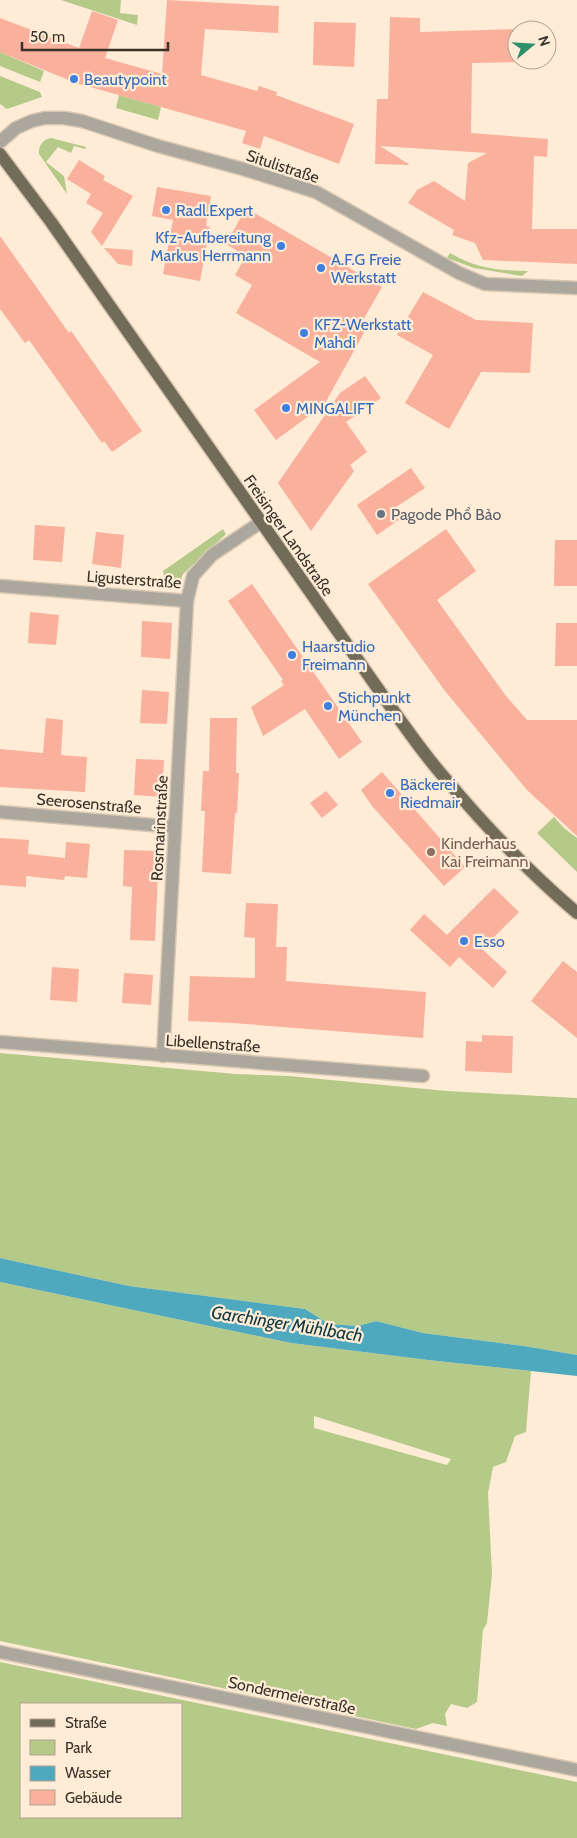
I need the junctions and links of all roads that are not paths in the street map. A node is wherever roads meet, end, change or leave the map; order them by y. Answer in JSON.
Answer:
{"nodes":[{"id":1,"x":0,"y":142,"type":"edge"},
{"id":2,"x":0,"y":154,"type":"edge"},
{"id":3,"x":577,"y":288,"type":"edge"},
{"id":4,"x":261,"y":522,"type":"junction"},
{"id":5,"x":0,"y":586,"type":"edge"},
{"id":6,"x":186,"y":601,"type":"junction"},
{"id":7,"x":0,"y":812,"type":"edge"},
{"id":8,"x":175,"y":826,"type":"junction"},
{"id":9,"x":577,"y":913,"type":"edge"},
{"id":10,"x":0,"y":1042,"type":"edge"},
{"id":11,"x":163,"y":1056,"type":"junction"},
{"id":12,"x":423,"y":1076,"type":"dead end"},
{"id":13,"x":0,"y":1652,"type":"edge"},
{"id":14,"x":577,"y":1770,"type":"edge"}],
"edges":[{"from":1,"to":3,"type":"street","name":"Situlistraße"},
{"from":2,"to":4,"type":"main road","name":"Freisinger Landstraße"},
{"from":4,"to":6,"type":"street","name":"Ligusterstraße"},
{"from":4,"to":9,"type":"main road","name":"Freisinger Landstraße"},
{"from":5,"to":6,"type":"street","name":"Ligusterstraße"},
{"from":6,"to":8,"type":"street","name":"Rosmarinstraße"},
{"from":7,"to":8,"type":"street","name":"Seerosenstraße"},
{"from":8,"to":11,"type":"street","name":"Rosmarinstraße"},
{"from":10,"to":11,"type":"street","name":"Libellenstraße"},
{"from":11,"to":12,"type":"street","name":"Libellenstraße"},
{"from":13,"to":14,"type":"street","name":"Sondermeierstraße"}]}
